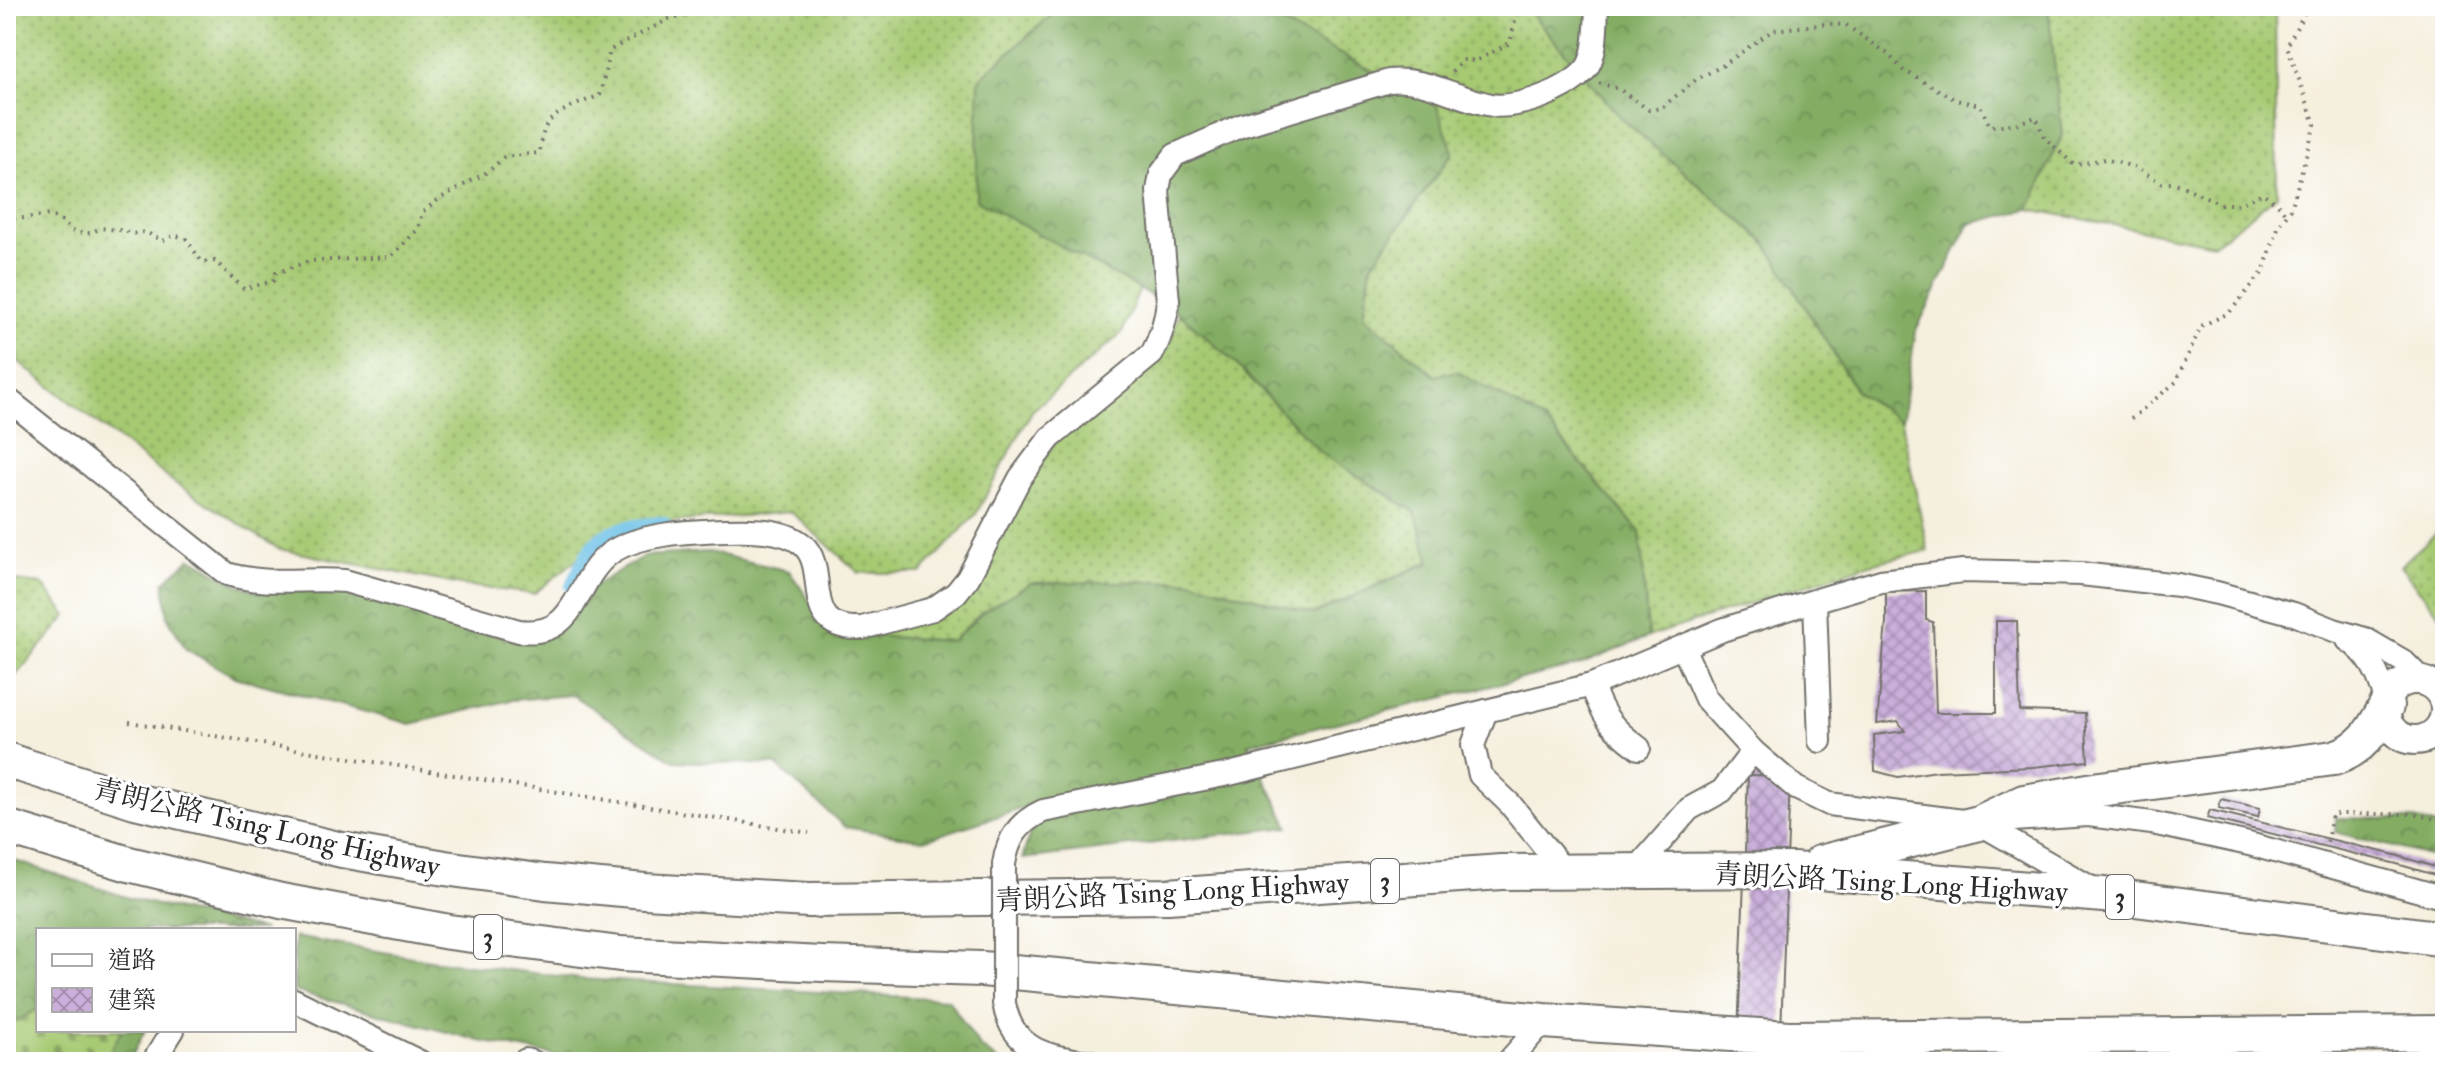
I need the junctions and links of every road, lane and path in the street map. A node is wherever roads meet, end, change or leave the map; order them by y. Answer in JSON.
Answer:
{"nodes":[{"id":1,"x":705,"y":6,"type":"edge"},
{"id":2,"x":1507,"y":6,"type":"edge"},
{"id":3,"x":1597,"y":6,"type":"edge"},
{"id":4,"x":2308,"y":6,"type":"edge"},
{"id":5,"x":1579,"y":74,"type":"junction"},
{"id":6,"x":1453,"y":78,"type":"dead end"},
{"id":7,"x":2286,"y":216,"type":"junction"},
{"id":8,"x":6,"y":220,"type":"edge"},
{"id":9,"x":6,"y":398,"type":"edge"},
{"id":10,"x":2131,"y":419,"type":"dead end"},
{"id":11,"x":1815,"y":601,"type":"junction"},
{"id":12,"x":2334,"y":630,"type":"junction"},
{"id":13,"x":1683,"y":647,"type":"junction"},
{"id":14,"x":1592,"y":685,"type":"junction"},
{"id":15,"x":2433,"y":687,"type":"edge"},
{"id":16,"x":2386,"y":703,"type":"junction"},
{"id":17,"x":1486,"y":711,"type":"junction"},
{"id":18,"x":129,"y":722,"type":"dead end"},
{"id":19,"x":2445,"y":739,"type":"edge"},
{"id":20,"x":2417,"y":740,"type":"junction"},
{"id":21,"x":1820,"y":741,"type":"dead end"},
{"id":22,"x":1639,"y":748,"type":"dead end"},
{"id":23,"x":1753,"y":751,"type":"junction"},
{"id":24,"x":6,"y":760,"type":"edge"},
{"id":25,"x":2445,"y":821,"type":"edge"},
{"id":26,"x":1979,"y":823,"type":"junction"},
{"id":27,"x":6,"y":827,"type":"edge"},
{"id":28,"x":809,"y":833,"type":"dead end"},
{"id":29,"x":2327,"y":842,"type":"dead end"},
{"id":30,"x":1793,"y":870,"type":"junction"},
{"id":31,"x":1635,"y":871,"type":"junction"},
{"id":32,"x":1565,"y":872,"type":"junction"},
{"id":33,"x":2104,"y":895,"type":"junction"},
{"id":34,"x":2445,"y":898,"type":"edge"},
{"id":35,"x":2445,"y":939,"type":"edge"},
{"id":36,"x":296,"y":1001,"type":"edge"},
{"id":37,"x":1544,"y":1021,"type":"junction"},
{"id":38,"x":172,"y":1032,"type":"edge"},
{"id":39,"x":2445,"y":1033,"type":"edge"},
{"id":40,"x":1789,"y":1038,"type":"junction"},
{"id":41,"x":153,"y":1062,"type":"edge"},
{"id":42,"x":420,"y":1062,"type":"edge"},
{"id":43,"x":523,"y":1062,"type":"edge"},
{"id":44,"x":533,"y":1062,"type":"edge"},
{"id":45,"x":1090,"y":1062,"type":"edge"},
{"id":46,"x":1508,"y":1062,"type":"edge"},
{"id":47,"x":1873,"y":1062,"type":"edge"}],
"edges":[{"from":1,"to":8,"type":"path"},
{"from":2,"to":6,"type":"path"},
{"from":3,"to":5,"type":"street"},
{"from":4,"to":7,"type":"path"},
{"from":5,"to":7,"type":"path"},
{"from":5,"to":9,"type":"street"},
{"from":7,"to":10,"type":"path"},
{"from":11,"to":12,"type":"street"},
{"from":11,"to":13,"type":"street"},
{"from":11,"to":21,"type":"street"},
{"from":12,"to":15,"type":"street"},
{"from":12,"to":16,"type":"street"},
{"from":13,"to":14,"type":"street"},
{"from":13,"to":23,"type":"street"},
{"from":14,"to":17,"type":"street"},
{"from":14,"to":22,"type":"street"},
{"from":15,"to":16,"type":"main road"},
{"from":15,"to":20,"type":"main road"},
{"from":16,"to":20,"type":"main road"},
{"from":16,"to":26,"type":"highway"},
{"from":17,"to":32,"type":"street"},
{"from":17,"to":45,"type":"street","bridge":true},
{"from":18,"to":28,"type":"path"},
{"from":19,"to":20,"type":"main road"},
{"from":23,"to":26,"type":"street"},
{"from":23,"to":31,"type":"street"},
{"from":24,"to":32,"type":"highway","name":"青朗公路 Tsing Long Highway","number":"3"},
{"from":25,"to":29,"type":"path"},
{"from":26,"to":30,"type":"highway"},
{"from":26,"to":33,"type":"street"},
{"from":26,"to":34,"type":"street"},
{"from":27,"to":37,"type":"highway","number":"3"},
{"from":30,"to":31,"type":"highway","name":"青朗公路 Tsing Long Highway","number":"3"},
{"from":30,"to":33,"type":"highway","name":"青朗公路 Tsing Long Highway","number":"3"},
{"from":31,"to":32,"type":"highway","name":"青朗公路 Tsing Long Highway","number":"3"},
{"from":33,"to":35,"type":"highway","name":"青朗公路 Tsing Long Highway","number":"3"},
{"from":36,"to":42,"type":"street"},
{"from":37,"to":40,"type":"highway","number":"3"},
{"from":37,"to":46,"type":"street"},
{"from":38,"to":41,"type":"street"},
{"from":39,"to":40,"type":"highway","number":"3"},
{"from":40,"to":47,"type":"highway"},
{"from":43,"to":44,"type":"street"}]}
